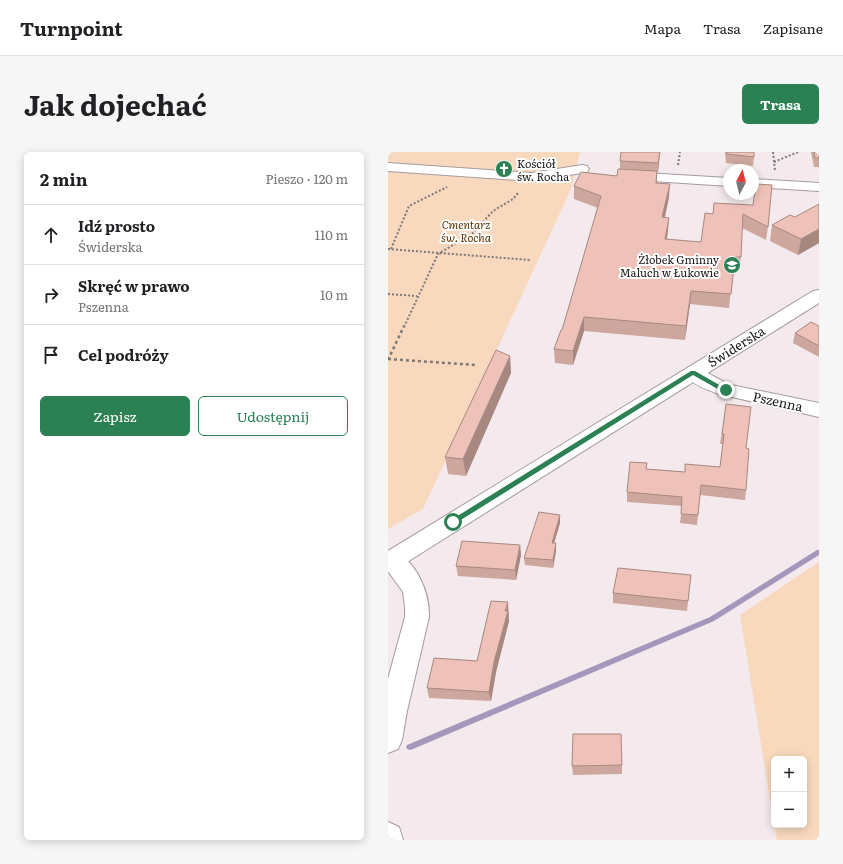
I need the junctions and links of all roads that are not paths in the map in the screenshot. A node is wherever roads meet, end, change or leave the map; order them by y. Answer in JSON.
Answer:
{"nodes":[{"id":1,"x":388,"y":168,"type":"edge"},
{"id":2,"x":585,"y":168,"type":"dead end"},
{"id":3,"x":614,"y":176,"type":"edge"},
{"id":4,"x":723,"y":182,"type":"edge"},
{"id":5,"x":759,"y":183,"type":"edge"},
{"id":6,"x":819,"y":187,"type":"edge"},
{"id":7,"x":819,"y":295,"type":"edge"},
{"id":8,"x":693,"y":373,"type":"junction"},
{"id":9,"x":819,"y":410,"type":"edge"},
{"id":10,"x":390,"y":562,"type":"edge"},
{"id":11,"x":388,"y":740,"type":"edge"}],
"edges":[{"from":1,"to":2,"type":"main road"},
{"from":3,"to":4,"type":"main road"},
{"from":5,"to":6,"type":"main road"},
{"from":7,"to":8,"type":"main road","name":"Świderska"},
{"from":8,"to":9,"type":"main road","name":"Pszenna"},
{"from":8,"to":10,"type":"main road","name":"Świderska"},
{"from":10,"to":11,"type":"main road"}]}
